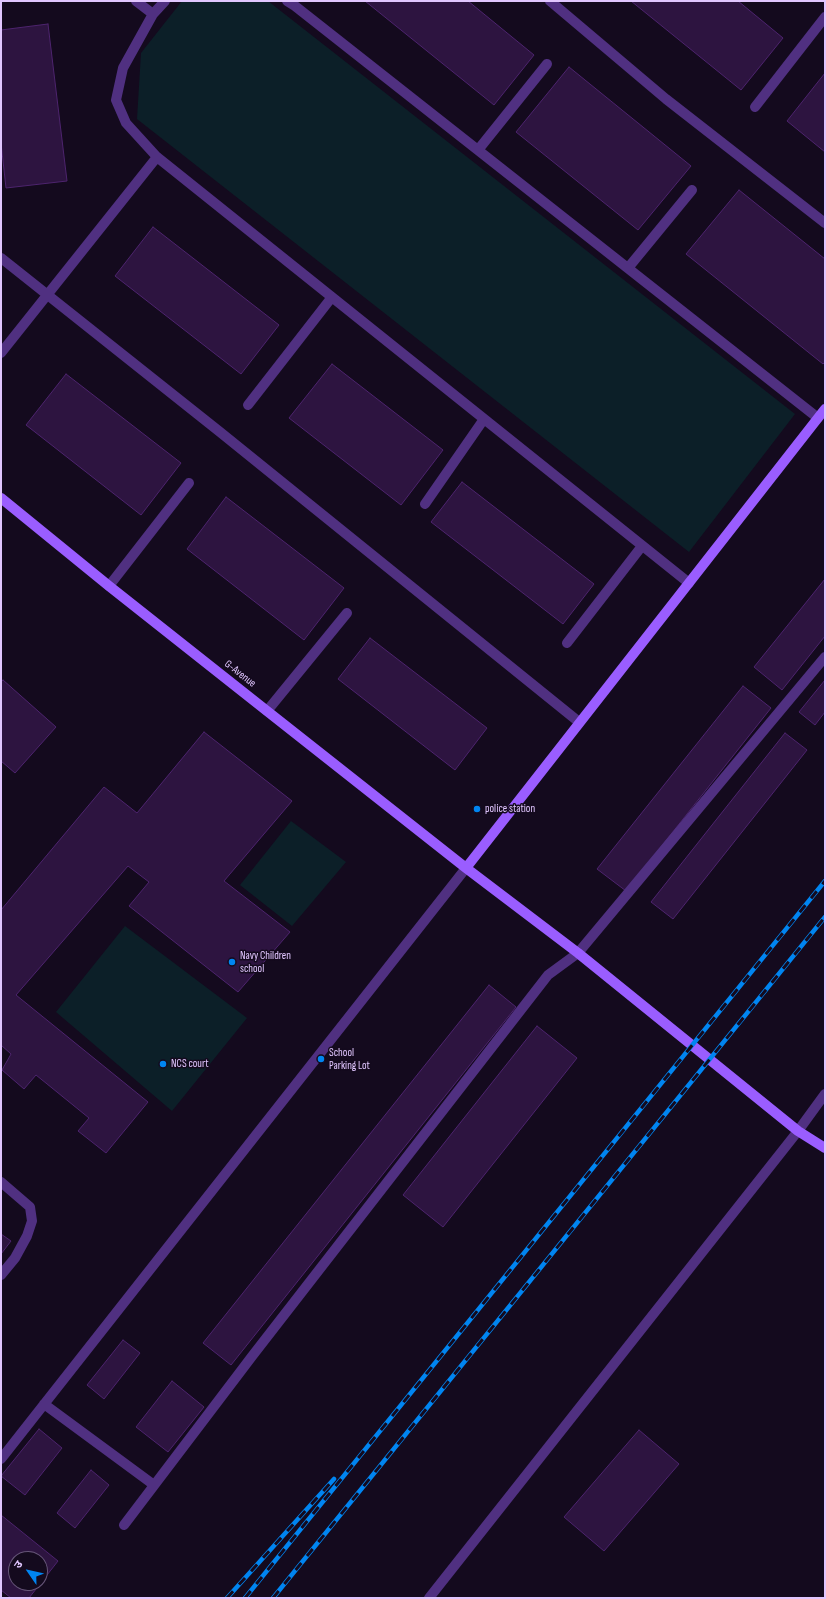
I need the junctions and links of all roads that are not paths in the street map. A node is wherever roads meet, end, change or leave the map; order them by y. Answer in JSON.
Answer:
{"nodes":[{"id":1,"x":136,"y":1,"type":"edge"},
{"id":2,"x":165,"y":1,"type":"edge"},
{"id":3,"x":550,"y":1,"type":"edge"},
{"id":4,"x":293,"y":3,"type":"edge"},
{"id":5,"x":153,"y":14,"type":"junction"},
{"id":6,"x":825,"y":17,"type":"edge"},
{"id":7,"x":547,"y":64,"type":"dead end"},
{"id":8,"x":755,"y":107,"type":"dead end"},
{"id":9,"x":478,"y":150,"type":"junction"},
{"id":10,"x":157,"y":157,"type":"junction"},
{"id":11,"x":692,"y":190,"type":"dead end"},
{"id":12,"x":825,"y":223,"type":"edge"},
{"id":13,"x":1,"y":258,"type":"edge"},
{"id":14,"x":628,"y":268,"type":"junction"},
{"id":15,"x":47,"y":295,"type":"junction"},
{"id":16,"x":332,"y":297,"type":"junction"},
{"id":17,"x":1,"y":353,"type":"edge"},
{"id":18,"x":248,"y":405,"type":"dead end"},
{"id":19,"x":825,"y":409,"type":"edge"},
{"id":20,"x":484,"y":418,"type":"junction"},
{"id":21,"x":818,"y":418,"type":"junction"},
{"id":22,"x":189,"y":482,"type":"dead end"},
{"id":23,"x":1,"y":498,"type":"edge"},
{"id":24,"x":425,"y":504,"type":"dead end"},
{"id":25,"x":642,"y":546,"type":"junction"},
{"id":26,"x":689,"y":583,"type":"junction"},
{"id":27,"x":109,"y":586,"type":"junction"},
{"id":28,"x":348,"y":612,"type":"dead end"},
{"id":29,"x":566,"y":643,"type":"dead end"},
{"id":30,"x":825,"y":657,"type":"edge"},
{"id":31,"x":267,"y":711,"type":"junction"},
{"id":32,"x":580,"y":722,"type":"junction"},
{"id":33,"x":466,"y":868,"type":"junction"},
{"id":34,"x":578,"y":953,"type":"junction"},
{"id":35,"x":825,"y":1094,"type":"edge"},
{"id":36,"x":798,"y":1131,"type":"junction"},
{"id":37,"x":825,"y":1148,"type":"edge"},
{"id":38,"x":1,"y":1182,"type":"edge"},
{"id":39,"x":1,"y":1275,"type":"edge"},
{"id":40,"x":44,"y":1404,"type":"junction"},
{"id":41,"x":1,"y":1459,"type":"edge"},
{"id":42,"x":154,"y":1485,"type":"junction"},
{"id":43,"x":124,"y":1525,"type":"dead end"},
{"id":44,"x":429,"y":1598,"type":"edge"}],
"edges":[{"from":1,"to":5,"type":"street"},
{"from":2,"to":5,"type":"street"},
{"from":3,"to":12,"type":"street"},
{"from":4,"to":9,"type":"street"},
{"from":5,"to":10,"type":"street"},
{"from":6,"to":8,"type":"street"},
{"from":7,"to":9,"type":"street"},
{"from":9,"to":14,"type":"street"},
{"from":10,"to":15,"type":"street"},
{"from":10,"to":16,"type":"street"},
{"from":11,"to":14,"type":"street"},
{"from":13,"to":15,"type":"street"},
{"from":14,"to":21,"type":"street"},
{"from":15,"to":17,"type":"street"},
{"from":15,"to":32,"type":"street"},
{"from":16,"to":18,"type":"street"},
{"from":16,"to":20,"type":"street"},
{"from":19,"to":21,"type":"street"},
{"from":20,"to":24,"type":"street"},
{"from":20,"to":25,"type":"street"},
{"from":21,"to":26,"type":"street"},
{"from":22,"to":27,"type":"street"},
{"from":23,"to":27,"type":"street","name":"G-Avenue"},
{"from":25,"to":26,"type":"street"},
{"from":25,"to":29,"type":"street"},
{"from":26,"to":32,"type":"street"},
{"from":27,"to":31,"type":"street","name":"G-Avenue"},
{"from":28,"to":31,"type":"street"},
{"from":30,"to":34,"type":"street"},
{"from":31,"to":33,"type":"street","name":"G-Avenue"},
{"from":32,"to":33,"type":"street"},
{"from":33,"to":34,"type":"street","name":"G-Avenue"},
{"from":33,"to":40,"type":"street"},
{"from":34,"to":36,"type":"street","name":"G-Avenue"},
{"from":34,"to":42,"type":"street"},
{"from":35,"to":36,"type":"street"},
{"from":36,"to":37,"type":"street","name":"G-Avenue"},
{"from":36,"to":44,"type":"street"},
{"from":38,"to":39,"type":"street"},
{"from":40,"to":41,"type":"street"},
{"from":40,"to":42,"type":"street"},
{"from":42,"to":43,"type":"street"}]}
